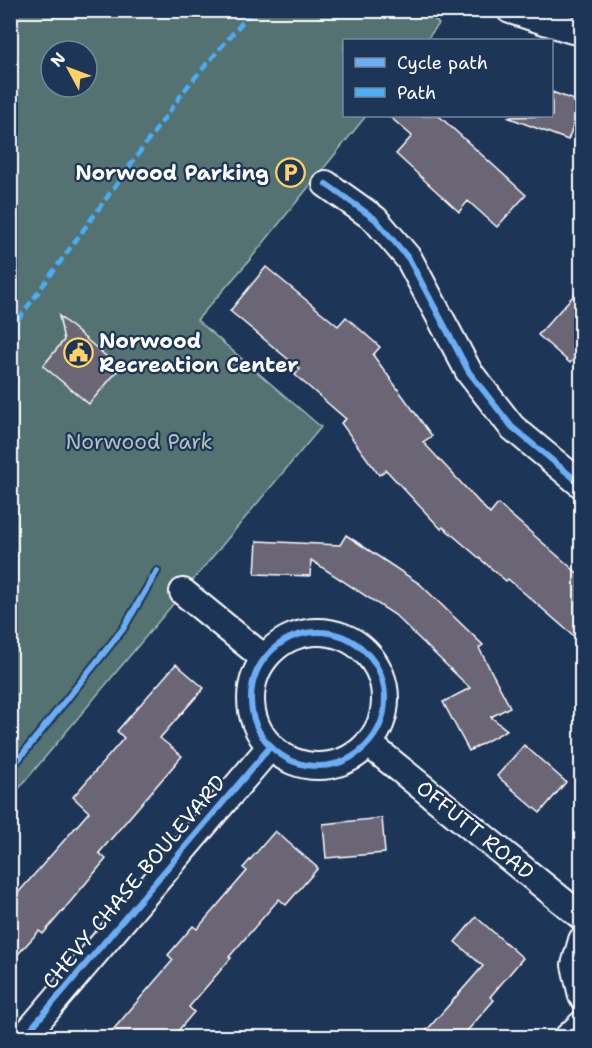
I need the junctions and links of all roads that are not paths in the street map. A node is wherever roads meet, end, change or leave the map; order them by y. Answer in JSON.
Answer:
{"nodes":[{"id":1,"x":510,"y":10,"type":"edge"},
{"id":2,"x":582,"y":30,"type":"edge"},
{"id":3,"x":326,"y":184,"type":"dead end"},
{"id":4,"x":582,"y":485,"type":"edge"},
{"id":5,"x":183,"y":592,"type":"dead end"},
{"id":6,"x":236,"y":635,"type":"junction"},
{"id":7,"x":287,"y":639,"type":"junction"},
{"id":8,"x":264,"y":658,"type":"junction"},
{"id":9,"x":369,"y":744,"type":"junction"},
{"id":10,"x":270,"y":747,"type":"junction"},
{"id":11,"x":582,"y":917,"type":"edge"},
{"id":12,"x":582,"y":940,"type":"edge"},
{"id":13,"x":582,"y":996,"type":"edge"},
{"id":14,"x":582,"y":1024,"type":"edge"},
{"id":15,"x":23,"y":1038,"type":"edge"},
{"id":16,"x":567,"y":1038,"type":"edge"}],
"edges":[{"from":1,"to":2,"type":"street"},
{"from":3,"to":4,"type":"street"},
{"from":5,"to":6,"type":"street"},
{"from":6,"to":7,"type":"street"},
{"from":6,"to":8,"type":"street"},
{"from":7,"to":8,"type":"street"},
{"from":7,"to":9,"type":"street"},
{"from":8,"to":10,"type":"street"},
{"from":9,"to":10,"type":"street"},
{"from":9,"to":11,"type":"street","name":"OFFUTT ROAD"},
{"from":10,"to":15,"type":"street","name":"CHEVY CHASE BOULEVARD"},
{"from":12,"to":13,"type":"street"},
{"from":14,"to":16,"type":"street"}]}
